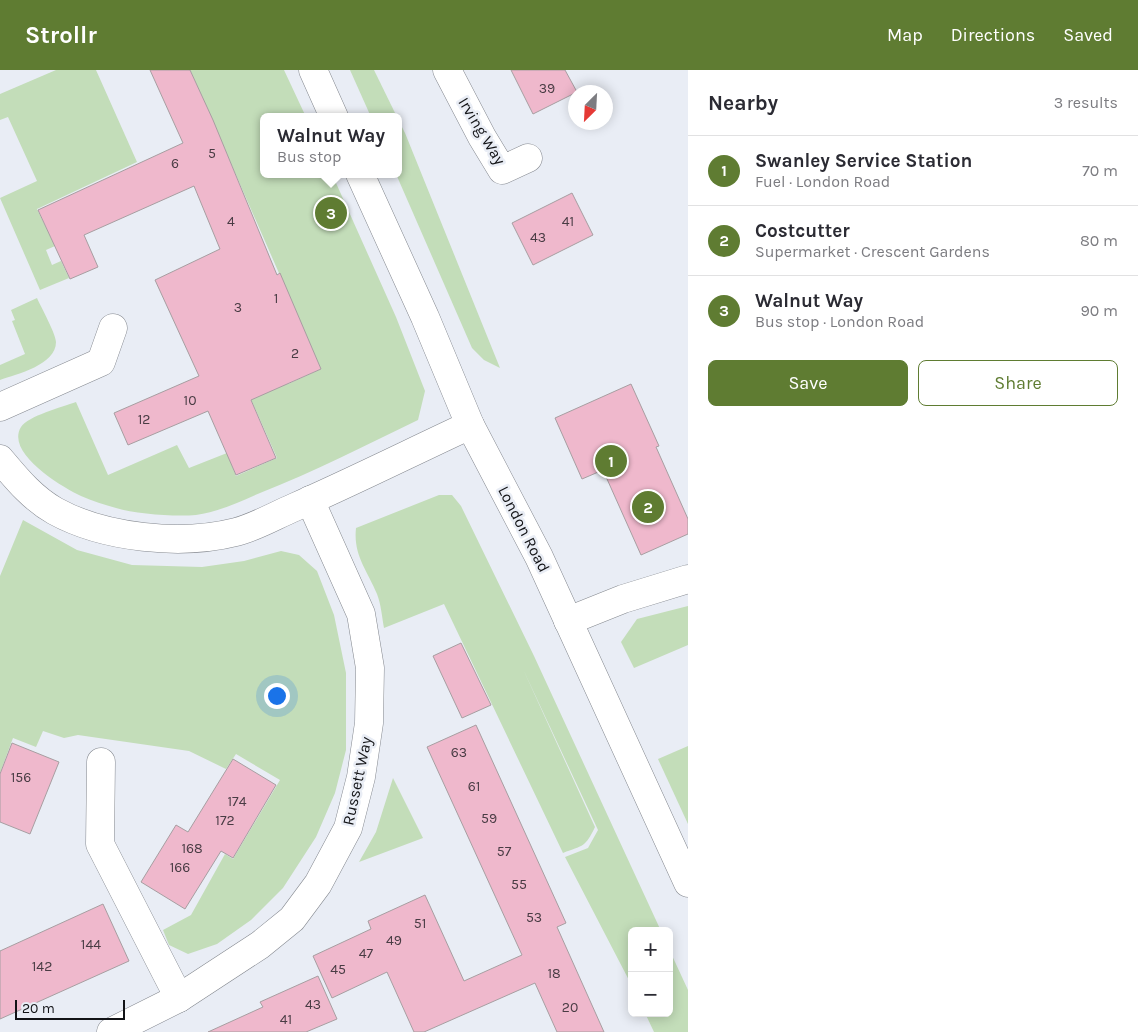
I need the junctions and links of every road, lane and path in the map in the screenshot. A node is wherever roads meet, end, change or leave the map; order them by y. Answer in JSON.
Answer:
{"nodes":[{"id":1,"x":313,"y":70,"type":"edge"},
{"id":2,"x":447,"y":70,"type":"edge"},
{"id":3,"x":332,"y":113,"type":"edge"},
{"id":4,"x":528,"y":158,"type":"dead end"},
{"id":5,"x":362,"y":178,"type":"edge"},
{"id":6,"x":113,"y":328,"type":"dead end"},
{"id":7,"x":0,"y":407,"type":"edge"},
{"id":8,"x":470,"y":425,"type":"junction"},
{"id":9,"x":0,"y":459,"type":"edge"},
{"id":10,"x":310,"y":500,"type":"junction"},
{"id":11,"x":688,"y":579,"type":"edge"},
{"id":12,"x":568,"y":621,"type":"junction"},
{"id":13,"x":101,"y":762,"type":"dead end"},
{"id":14,"x":688,"y":883,"type":"edge"},
{"id":15,"x":179,"y":998,"type":"junction"},
{"id":16,"x":111,"y":1032,"type":"edge"}],
"edges":[{"from":1,"to":3,"type":"street"},
{"from":2,"to":4,"type":"street","name":"Irving Way"},
{"from":5,"to":8,"type":"street","name":"London Road"},
{"from":6,"to":7,"type":"street"},
{"from":8,"to":10,"type":"street"},
{"from":8,"to":12,"type":"street","name":"London Road"},
{"from":9,"to":10,"type":"street"},
{"from":10,"to":15,"type":"street","name":"Russett Way"},
{"from":11,"to":12,"type":"street"},
{"from":12,"to":14,"type":"street","name":"London Road"},
{"from":13,"to":15,"type":"street"},
{"from":15,"to":16,"type":"street","name":"Russett Way"}]}
